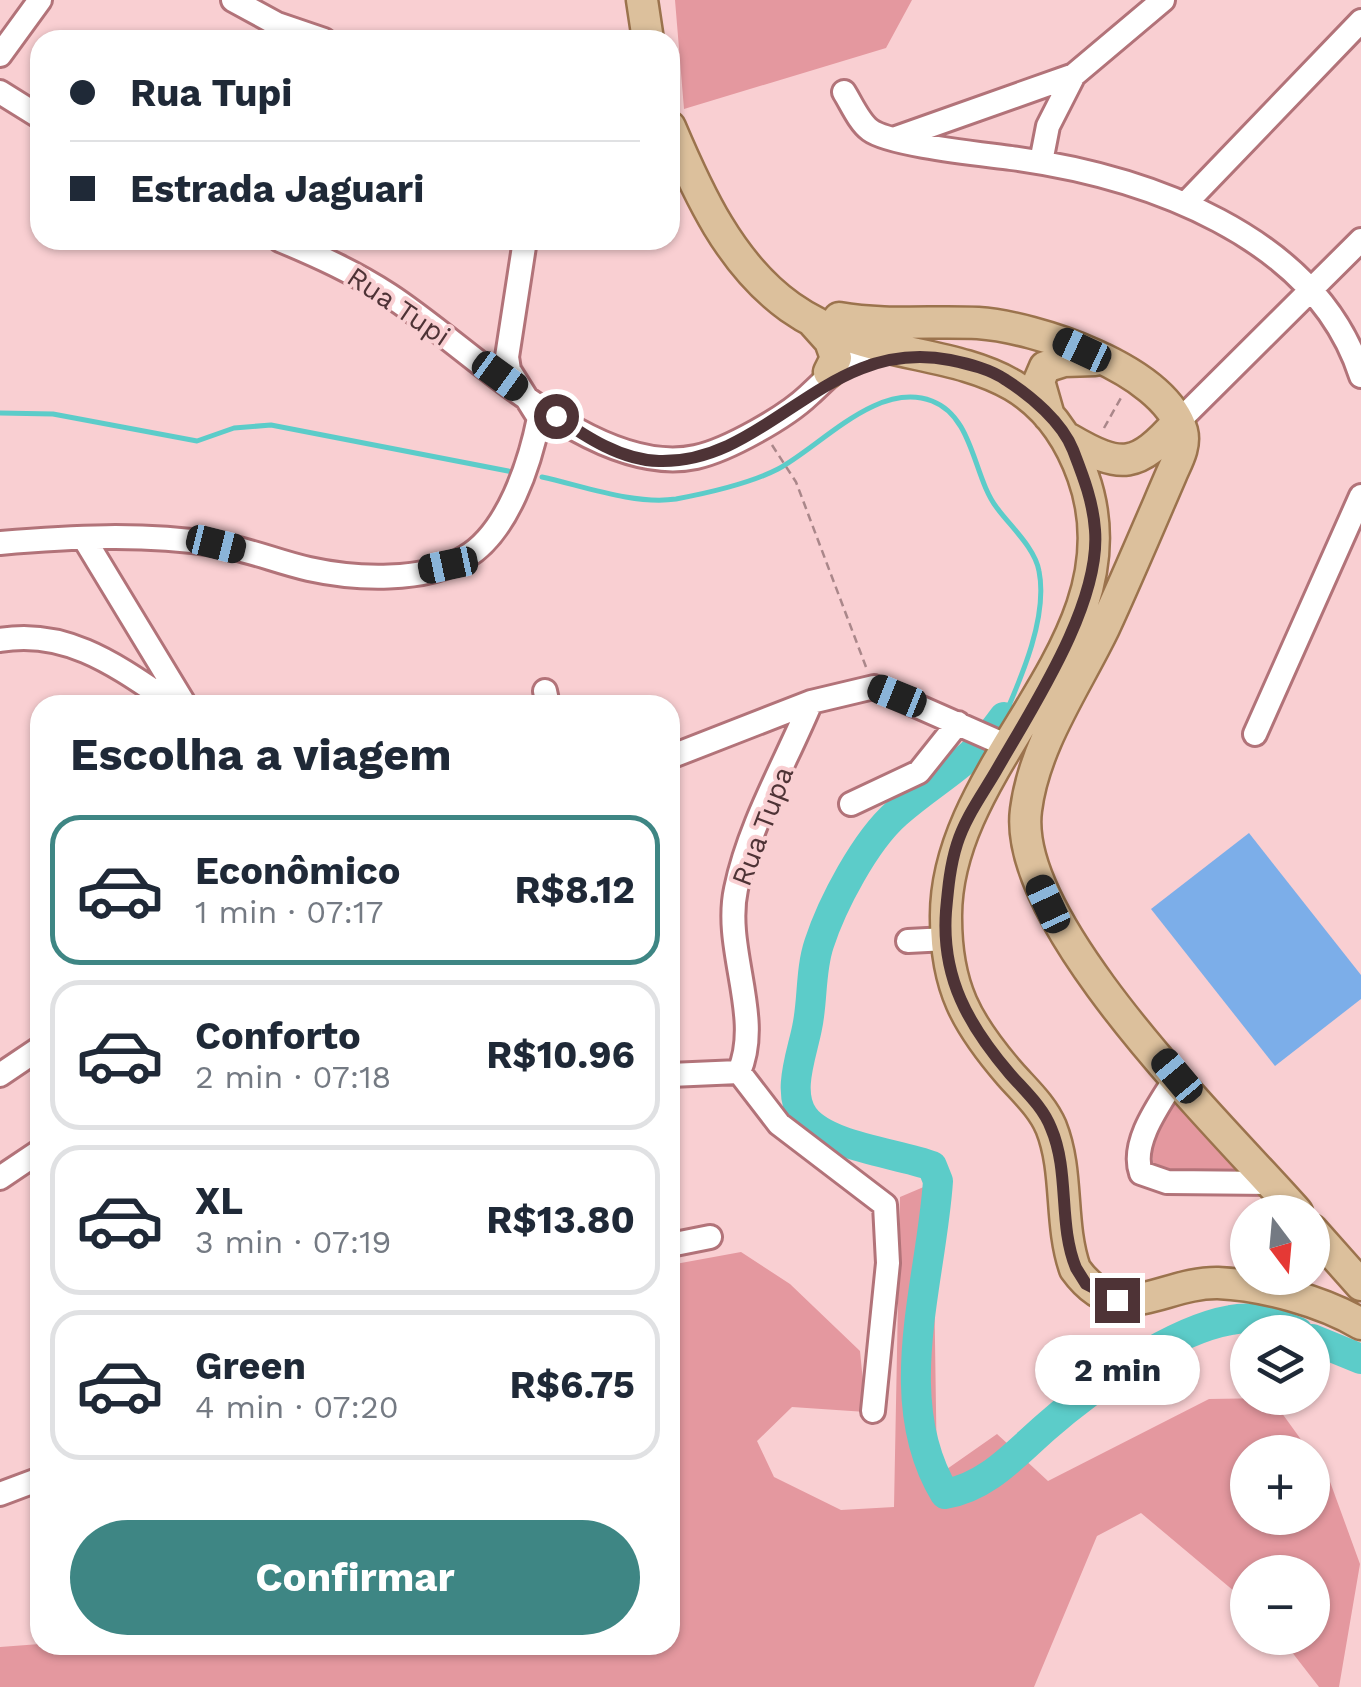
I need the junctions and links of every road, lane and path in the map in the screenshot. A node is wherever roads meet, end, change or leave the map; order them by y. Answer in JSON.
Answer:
{"nodes":[{"id":1,"x":40,"y":0,"type":"edge"},
{"id":2,"x":233,"y":0,"type":"edge"},
{"id":3,"x":628,"y":0,"type":"edge"},
{"id":4,"x":642,"y":0,"type":"edge"},
{"id":5,"x":1157,"y":2,"type":"edge"},
{"id":6,"x":1361,"y":21,"type":"edge"},
{"id":7,"x":295,"y":30,"type":"edge"},
{"id":8,"x":644,"y":30,"type":"edge"},
{"id":9,"x":646,"y":30,"type":"edge"},
{"id":10,"x":0,"y":56,"type":"edge"},
{"id":11,"x":1074,"y":75,"type":"junction"},
{"id":12,"x":0,"y":92,"type":"edge"},
{"id":13,"x":844,"y":92,"type":"dead end"},
{"id":14,"x":30,"y":111,"type":"edge"},
{"id":15,"x":896,"y":138,"type":"junction"},
{"id":16,"x":680,"y":151,"type":"edge"},
{"id":17,"x":1041,"y":162,"type":"junction"},
{"id":18,"x":1187,"y":202,"type":"junction"},
{"id":19,"x":1361,"y":240,"type":"edge"},
{"id":20,"x":302,"y":250,"type":"edge"},
{"id":21,"x":523,"y":250,"type":"edge"},
{"id":22,"x":1310,"y":293,"type":"junction"},
{"id":23,"x":806,"y":317,"type":"junction"},
{"id":24,"x":979,"y":323,"type":"junction"},
{"id":25,"x":874,"y":344,"type":"junction"},
{"id":26,"x":917,"y":356,"type":"junction"},
{"id":27,"x":1103,"y":360,"type":"junction"},
{"id":28,"x":1361,"y":376,"type":"edge"},
{"id":29,"x":1132,"y":377,"type":"junction"},
{"id":30,"x":820,"y":383,"type":"junction"},
{"id":31,"x":527,"y":396,"type":"junction"},
{"id":32,"x":1178,"y":422,"type":"junction"},
{"id":33,"x":1070,"y":436,"type":"junction"},
{"id":34,"x":777,"y":453,"type":"dead end"},
{"id":35,"x":1361,"y":496,"type":"edge"},
{"id":36,"x":85,"y":540,"type":"junction"},
{"id":37,"x":0,"y":543,"type":"edge"},
{"id":38,"x":0,"y":640,"type":"edge"},
{"id":39,"x":1071,"y":662,"type":"junction"},
{"id":40,"x":874,"y":687,"type":"junction"},
{"id":41,"x":160,"y":695,"type":"edge"},
{"id":42,"x":179,"y":695,"type":"edge"},
{"id":43,"x":811,"y":702,"type":"junction"},
{"id":44,"x":1256,"y":734,"type":"dead end"},
{"id":45,"x":986,"y":736,"type":"junction"},
{"id":46,"x":680,"y":754,"type":"edge"},
{"id":47,"x":851,"y":804,"type":"dead end"},
{"id":48,"x":948,"y":940,"type":"junction"},
{"id":49,"x":908,"y":941,"type":"dead end"},
{"id":50,"x":30,"y":1055,"type":"edge"},
{"id":51,"x":739,"y":1072,"type":"junction"},
{"id":52,"x":0,"y":1075,"type":"edge"},
{"id":53,"x":680,"y":1075,"type":"edge"},
{"id":54,"x":1177,"y":1076,"type":"junction"},
{"id":55,"x":30,"y":1158,"type":"edge"},
{"id":56,"x":0,"y":1178,"type":"edge"},
{"id":57,"x":1272,"y":1183,"type":"junction"},
{"id":58,"x":1282,"y":1195,"type":"edge"},
{"id":59,"x":710,"y":1236,"type":"dead end"},
{"id":60,"x":680,"y":1243,"type":"edge"},
{"id":61,"x":1330,"y":1250,"type":"edge"},
{"id":62,"x":1361,"y":1285,"type":"edge"},
{"id":63,"x":1361,"y":1324,"type":"edge"},
{"id":64,"x":874,"y":1411,"type":"dead end"},
{"id":65,"x":30,"y":1483,"type":"edge"},
{"id":66,"x":0,"y":1494,"type":"edge"}],
"edges":[{"from":1,"to":10,"type":"street"},
{"from":2,"to":7,"type":"street"},
{"from":3,"to":8,"type":"main road"},
{"from":4,"to":9,"type":"main road"},
{"from":5,"to":11,"type":"street"},
{"from":6,"to":18,"type":"street"},
{"from":11,"to":15,"type":"street"},
{"from":11,"to":17,"type":"street"},
{"from":12,"to":14,"type":"street"},
{"from":13,"to":15,"type":"street"},
{"from":15,"to":17,"type":"street"},
{"from":16,"to":23,"type":"main road"},
{"from":17,"to":18,"type":"street"},
{"from":18,"to":22,"type":"street"},
{"from":19,"to":22,"type":"street"},
{"from":20,"to":31,"type":"street","name":"Rua Tupi"},
{"from":21,"to":31,"type":"street"},
{"from":22,"to":28,"type":"street"},
{"from":22,"to":32,"type":"street"},
{"from":23,"to":24,"type":"main road"},
{"from":23,"to":25,"type":"main road"},
{"from":23,"to":30,"type":"main road"},
{"from":24,"to":25,"type":"street"},
{"from":24,"to":27,"type":"main road"},
{"from":25,"to":26,"type":"main road"},
{"from":25,"to":30,"type":"street","name":"Rua Tupi"},
{"from":26,"to":30,"type":"street"},
{"from":26,"to":33,"type":"main road"},
{"from":27,"to":29,"type":"main road"},
{"from":27,"to":33,"type":"main road"},
{"from":29,"to":32,"type":"main road"},
{"from":29,"to":33,"type":"path"},
{"from":30,"to":31,"type":"street","name":"Rua Tupi"},
{"from":31,"to":36,"type":"street"},
{"from":32,"to":33,"type":"main road"},
{"from":32,"to":39,"type":"main road"},
{"from":33,"to":39,"type":"main road"},
{"from":34,"to":40,"type":"path"},
{"from":35,"to":44,"type":"street"},
{"from":36,"to":37,"type":"street"},
{"from":36,"to":42,"type":"street"},
{"from":38,"to":41,"type":"street"},
{"from":39,"to":45,"type":"main road"},
{"from":39,"to":54,"type":"main road"},
{"from":40,"to":43,"type":"street"},
{"from":40,"to":45,"type":"street"},
{"from":43,"to":46,"type":"street"},
{"from":43,"to":51,"type":"street","name":"Rua Tupa"},
{"from":45,"to":47,"type":"street"},
{"from":45,"to":48,"type":"main road"},
{"from":48,"to":49,"type":"street"},
{"from":48,"to":63,"type":"main road"},
{"from":50,"to":52,"type":"street"},
{"from":51,"to":53,"type":"street"},
{"from":51,"to":64,"type":"street"},
{"from":54,"to":57,"type":"main road"},
{"from":54,"to":57,"type":"street"},
{"from":55,"to":56,"type":"street"},
{"from":57,"to":58,"type":"main road"},
{"from":59,"to":60,"type":"street"},
{"from":61,"to":62,"type":"main road"},
{"from":65,"to":66,"type":"street"}]}
